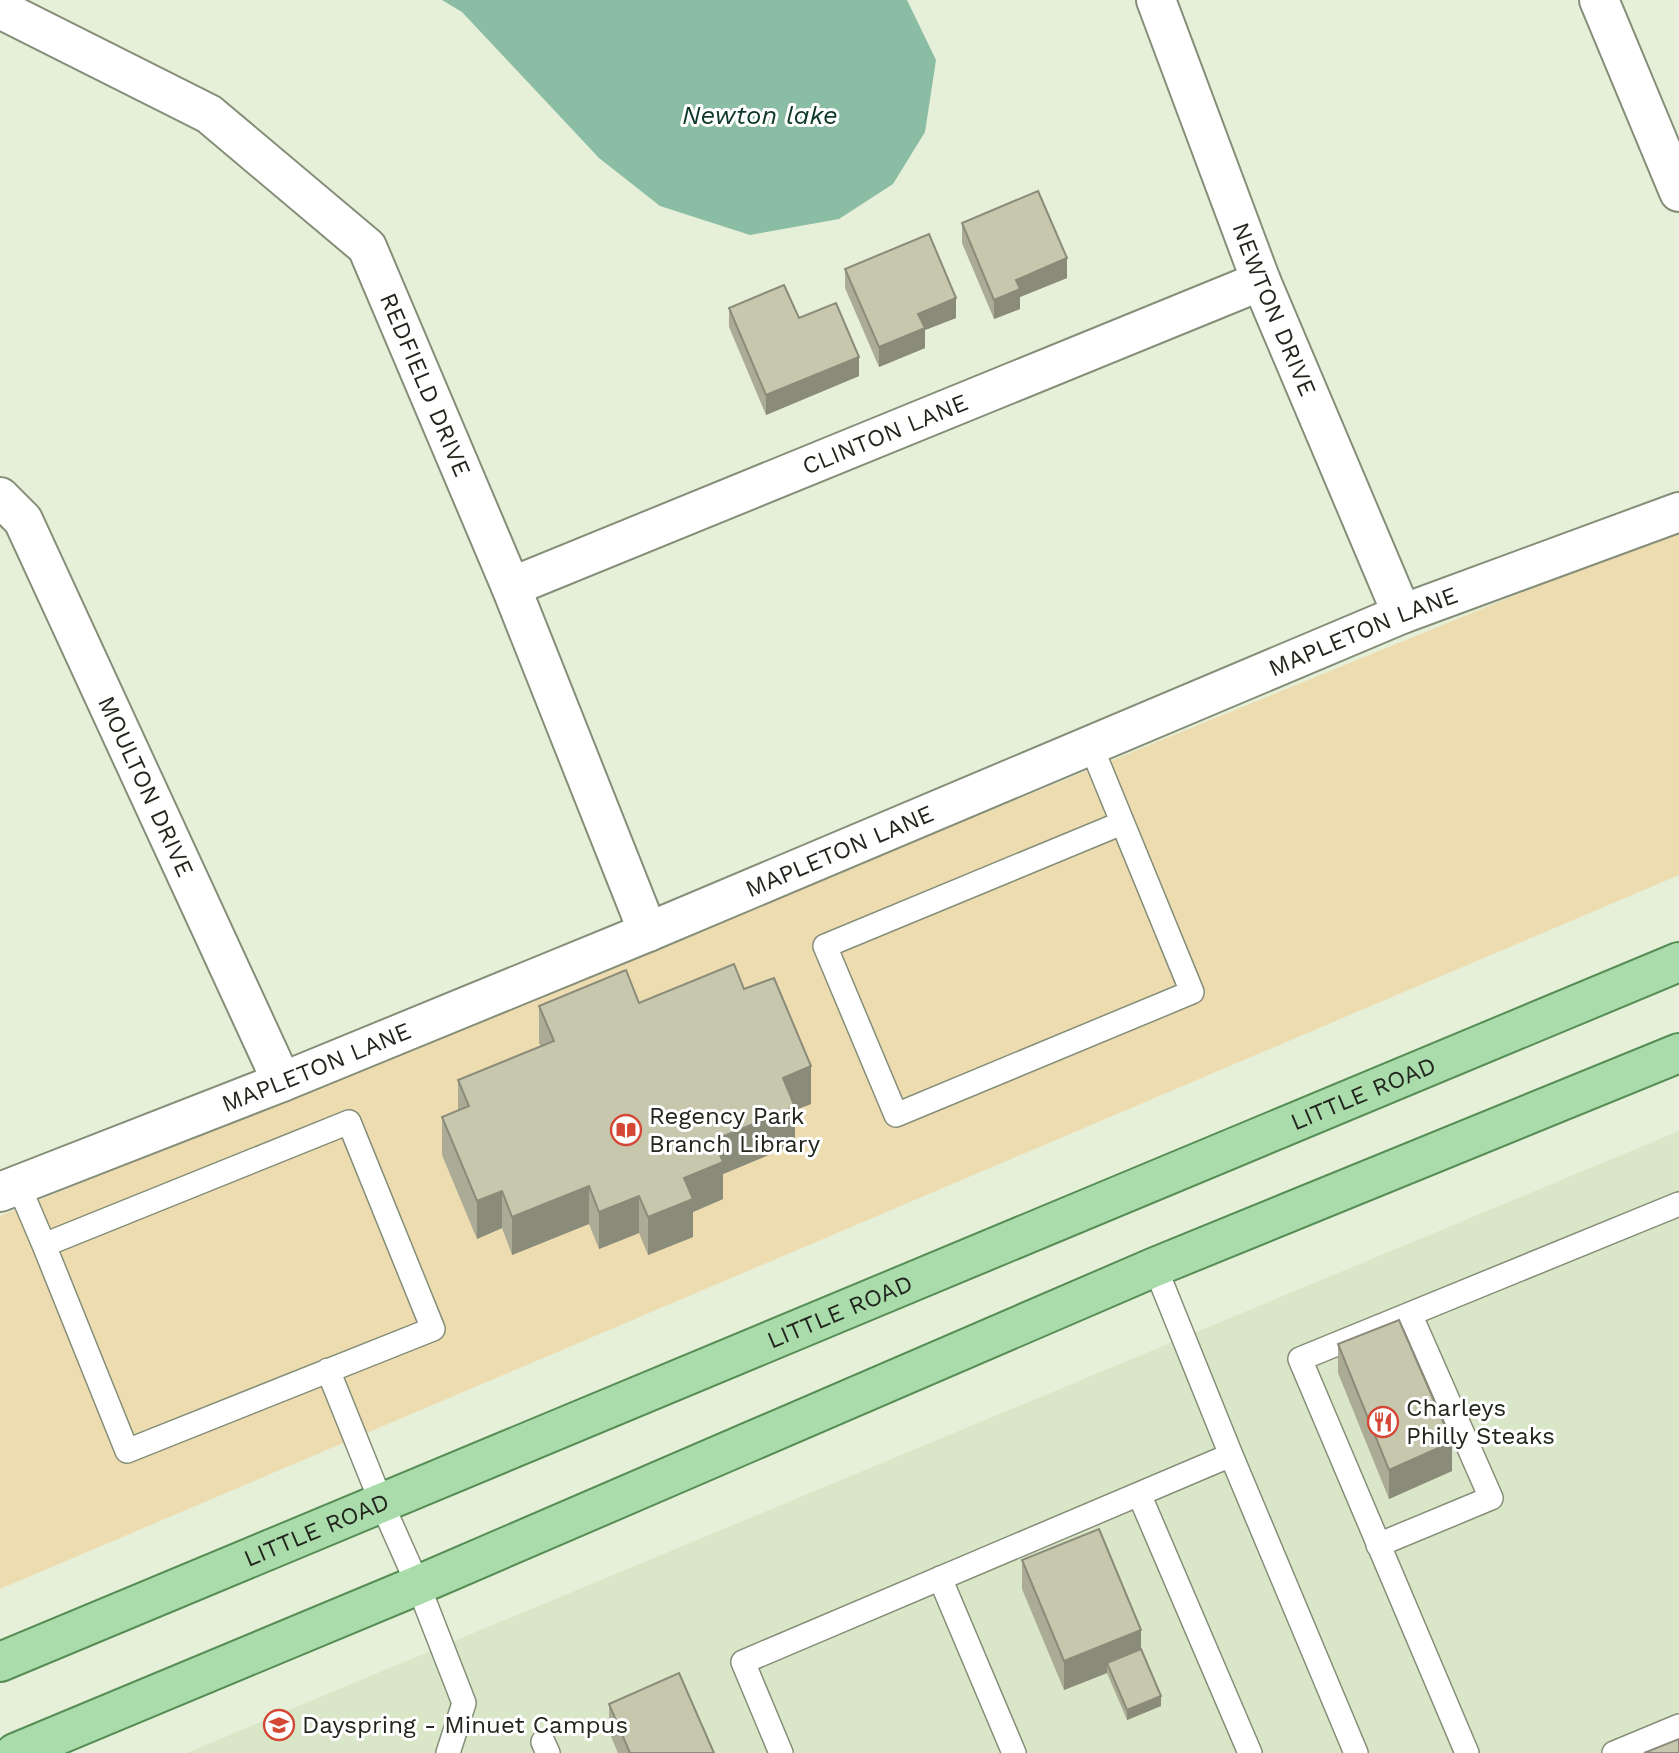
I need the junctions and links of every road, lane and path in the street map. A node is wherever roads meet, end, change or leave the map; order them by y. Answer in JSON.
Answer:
{"nodes":[{"id":1,"x":1156,"y":0,"type":"edge"},
{"id":2,"x":1599,"y":0,"type":"edge"},
{"id":3,"x":0,"y":9,"type":"edge"},
{"id":4,"x":1679,"y":192,"type":"edge"},
{"id":5,"x":1261,"y":281,"type":"junction"},
{"id":6,"x":0,"y":497,"type":"edge"},
{"id":7,"x":1679,"y":512,"type":"edge"},
{"id":8,"x":511,"y":587,"type":"junction"},
{"id":9,"x":1402,"y":614,"type":"junction"},
{"id":10,"x":1091,"y":746,"type":"junction"},
{"id":11,"x":1122,"y":823,"type":"junction"},
{"id":12,"x":648,"y":932,"type":"junction"},
{"id":13,"x":1679,"y":962,"type":"edge"},
{"id":14,"x":1679,"y":1052,"type":"edge"},
{"id":15,"x":282,"y":1083,"type":"junction"},
{"id":16,"x":9,"y":1188,"type":"edge"},
{"id":17,"x":1679,"y":1204,"type":"edge"},
{"id":18,"x":44,"y":1245,"type":"junction"},
{"id":19,"x":1156,"y":1267,"type":"junction"},
{"id":20,"x":1410,"y":1314,"type":"junction"},
{"id":21,"x":328,"y":1370,"type":"junction"},
{"id":22,"x":1231,"y":1455,"type":"junction"},
{"id":23,"x":1139,"y":1494,"type":"junction"},
{"id":24,"x":382,"y":1504,"type":"junction"},
{"id":25,"x":1378,"y":1545,"type":"junction"},
{"id":26,"x":940,"y":1578,"type":"junction"},
{"id":27,"x":418,"y":1586,"type":"junction"},
{"id":28,"x":0,"y":1662,"type":"edge"},
{"id":29,"x":1679,"y":1726,"type":"edge"},
{"id":30,"x":15,"y":1753,"type":"edge"},
{"id":31,"x":448,"y":1753,"type":"edge"},
{"id":32,"x":780,"y":1753,"type":"edge"},
{"id":33,"x":1014,"y":1753,"type":"edge"},
{"id":34,"x":1250,"y":1753,"type":"edge"},
{"id":35,"x":1356,"y":1753,"type":"edge"},
{"id":36,"x":1467,"y":1753,"type":"edge"},
{"id":37,"x":1614,"y":1753,"type":"edge"}],
"edges":[{"from":1,"to":5,"type":"street","name":"NEWTON DRIVE"},
{"from":2,"to":4,"type":"street"},
{"from":3,"to":8,"type":"street","name":"REDFIELD DRIVE"},
{"from":5,"to":8,"type":"street","name":"CLINTON LANE"},
{"from":5,"to":9,"type":"street","name":"NEWTON DRIVE"},
{"from":6,"to":15,"type":"street","name":"MOULTON DRIVE"},
{"from":7,"to":9,"type":"street","name":"MAPLETON LANE"},
{"from":8,"to":12,"type":"street","name":"REDFIELD DRIVE"},
{"from":9,"to":10,"type":"street","name":"MAPLETON LANE"},
{"from":10,"to":11,"type":"lane"},
{"from":10,"to":12,"type":"street","name":"MAPLETON LANE"},
{"from":11,"to":11,"type":"lane"},
{"from":12,"to":15,"type":"street","name":"MAPLETON LANE"},
{"from":13,"to":24,"type":"main road","name":"LITTLE ROAD"},
{"from":14,"to":19,"type":"main road"},
{"from":15,"to":16,"type":"street","name":"MAPLETON LANE"},
{"from":16,"to":18,"type":"lane"},
{"from":17,"to":20,"type":"lane"},
{"from":18,"to":21,"type":"lane"},
{"from":18,"to":21,"type":"lane"},
{"from":19,"to":22,"type":"lane"},
{"from":19,"to":27,"type":"main road"},
{"from":20,"to":25,"type":"lane"},
{"from":20,"to":25,"type":"lane"},
{"from":21,"to":24,"type":"lane"},
{"from":22,"to":23,"type":"lane"},
{"from":22,"to":35,"type":"lane"},
{"from":23,"to":26,"type":"lane"},
{"from":23,"to":34,"type":"lane"},
{"from":24,"to":27,"type":"lane"},
{"from":24,"to":28,"type":"main road","name":"LITTLE ROAD"},
{"from":25,"to":36,"type":"lane"},
{"from":26,"to":32,"type":"lane"},
{"from":26,"to":33,"type":"lane"},
{"from":27,"to":30,"type":"main road"},
{"from":27,"to":31,"type":"lane"},
{"from":29,"to":37,"type":"lane"}]}
